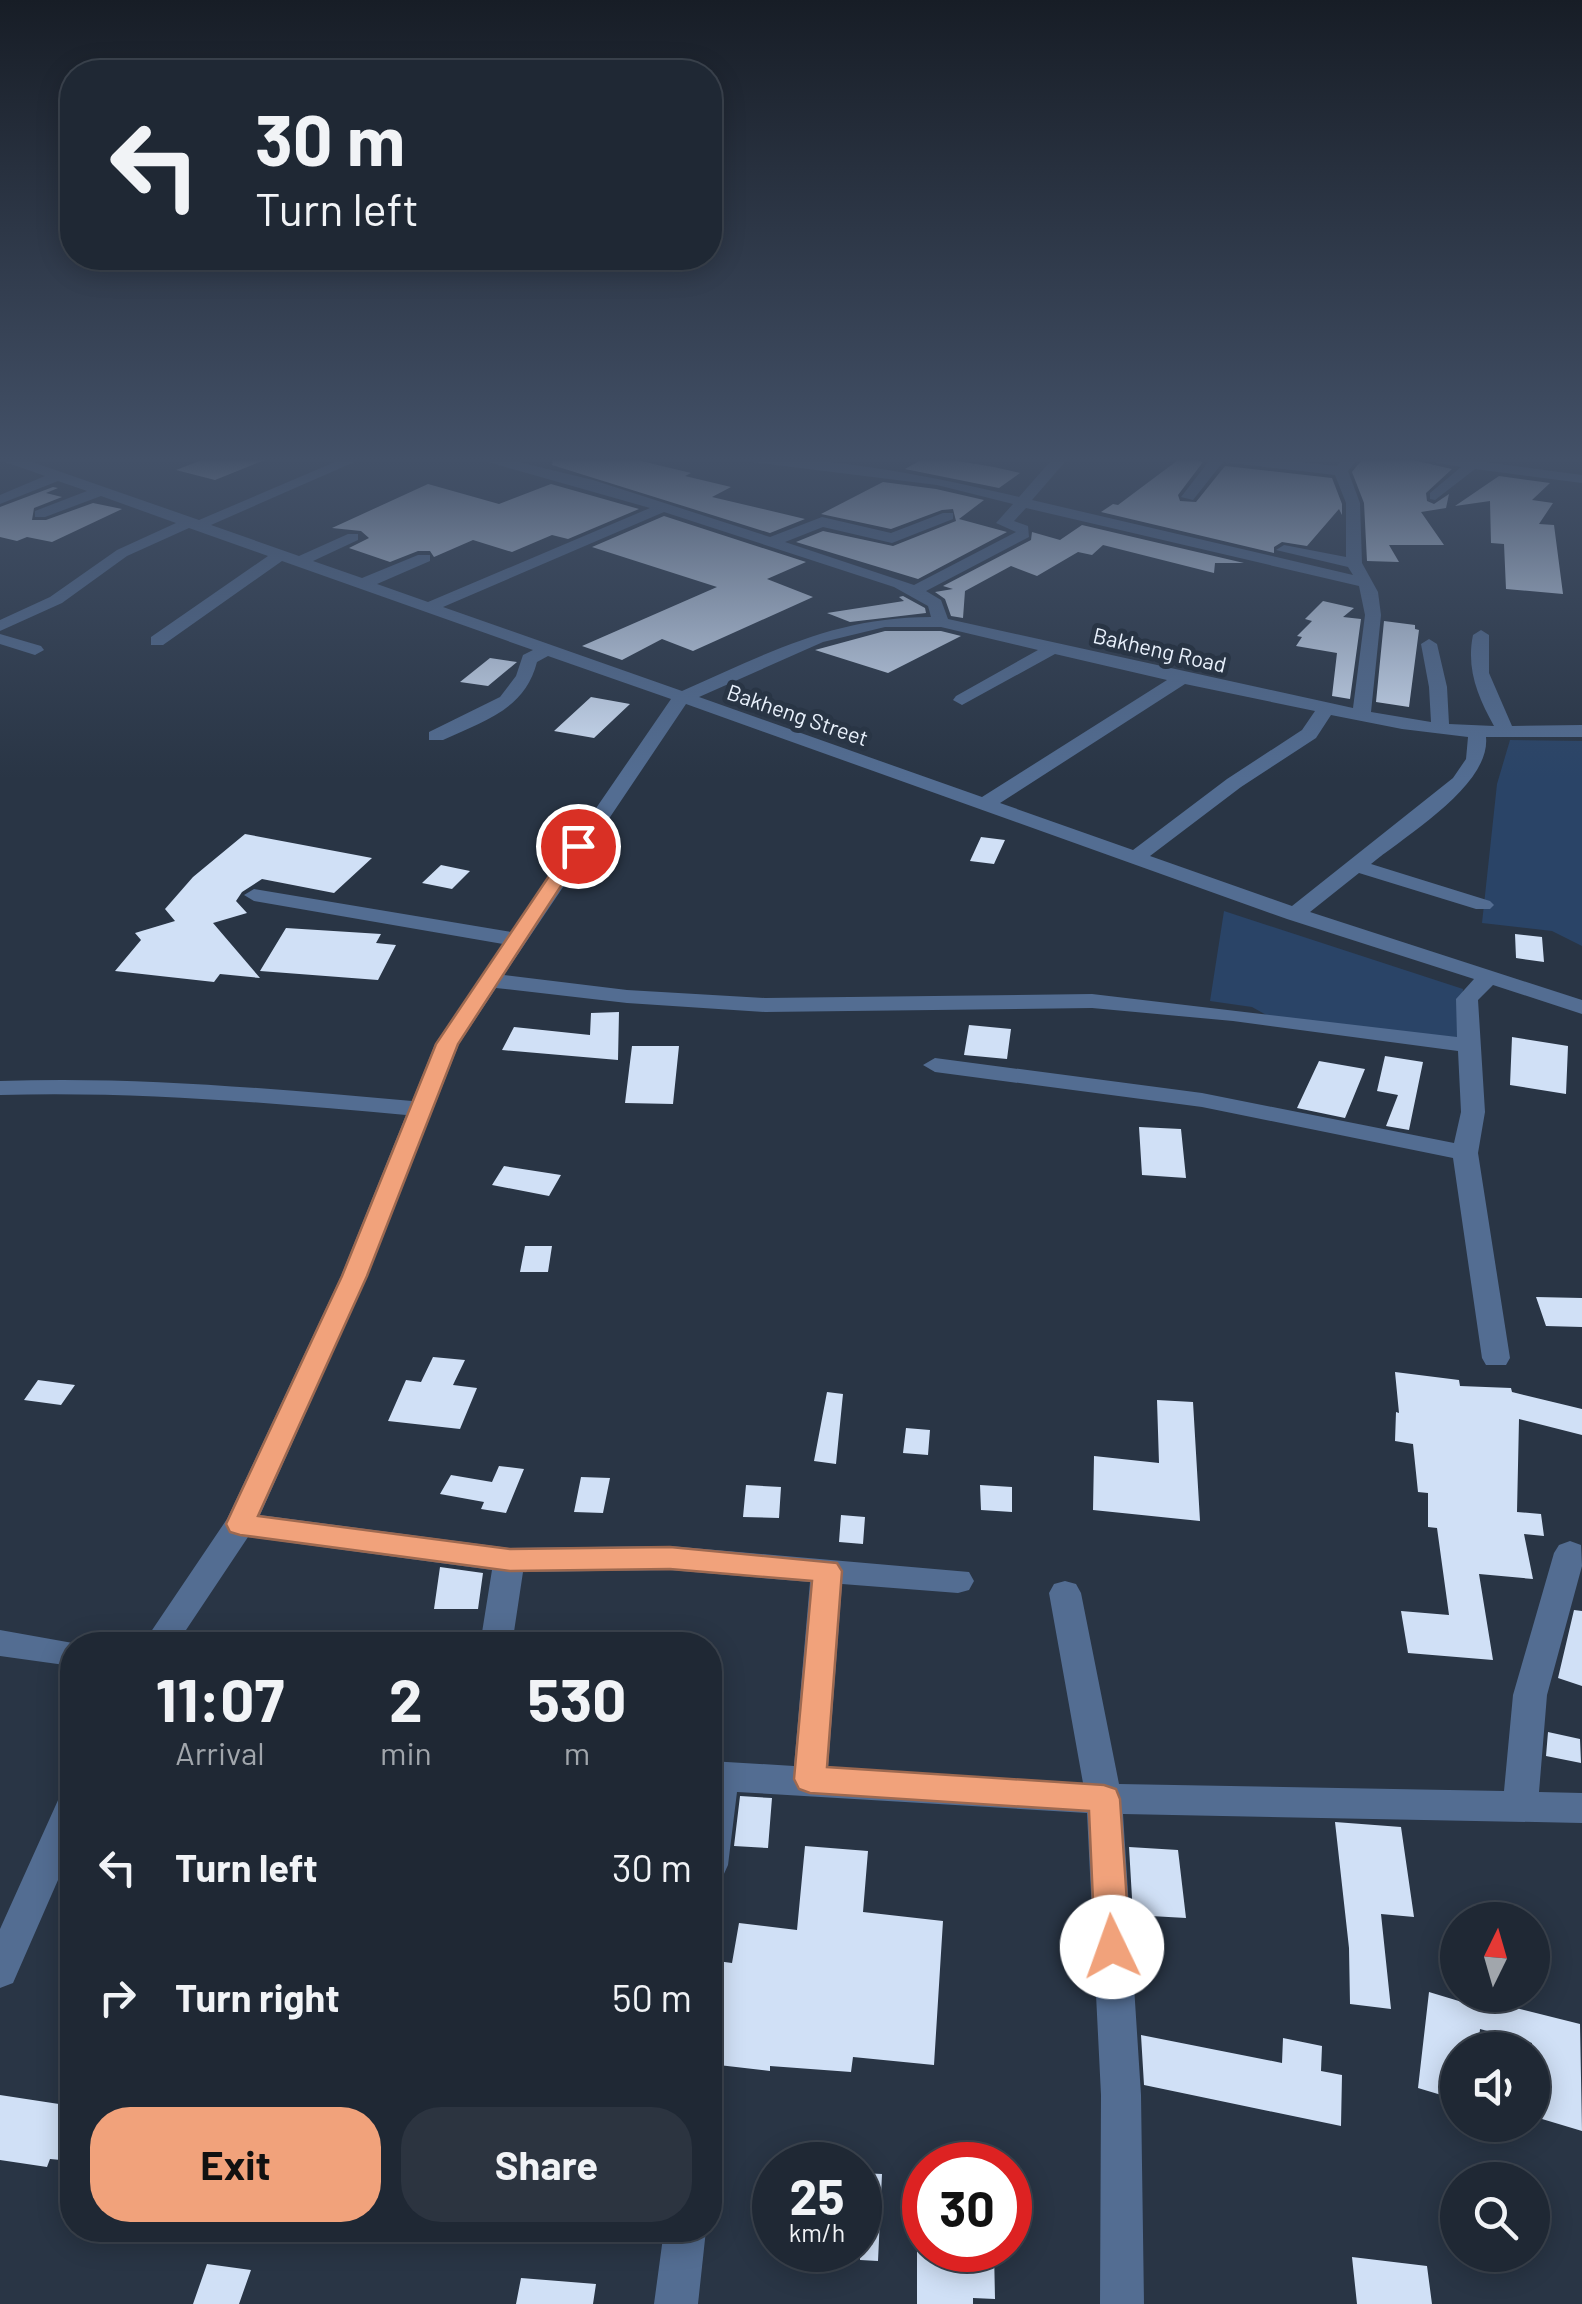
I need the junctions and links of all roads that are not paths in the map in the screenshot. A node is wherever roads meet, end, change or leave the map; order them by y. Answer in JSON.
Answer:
{"nodes":[{"id":1,"x":108,"y":564,"type":"edge"},
{"id":2,"x":281,"y":564,"type":"edge"},
{"id":3,"x":305,"y":564,"type":"edge"},
{"id":4,"x":411,"y":564,"type":"edge"},
{"id":5,"x":531,"y":564,"type":"edge"},
{"id":6,"x":835,"y":564,"type":"edge"},
{"id":7,"x":968,"y":564,"type":"edge"},
{"id":8,"x":1273,"y":564,"type":"edge"},
{"id":9,"x":1354,"y":564,"type":"edge"},
{"id":10,"x":1364,"y":582,"type":"junction"},
{"id":11,"x":362,"y":584,"type":"junction"},
{"id":12,"x":914,"y":592,"type":"junction"},
{"id":13,"x":429,"y":607,"type":"junction"},
{"id":14,"x":4,"y":621,"type":"edge"},
{"id":15,"x":941,"y":622,"type":"junction"},
{"id":16,"x":1481,"y":636,"type":"dead end"},
{"id":17,"x":0,"y":639,"type":"edge"},
{"id":18,"x":157,"y":641,"type":"dead end"},
{"id":19,"x":1428,"y":644,"type":"dead end"},
{"id":20,"x":548,"y":648,"type":"junction"},
{"id":21,"x":1053,"y":648,"type":"junction"},
{"id":22,"x":36,"y":650,"type":"dead end"},
{"id":23,"x":1182,"y":678,"type":"junction"},
{"id":24,"x":682,"y":698,"type":"junction"},
{"id":25,"x":962,"y":700,"type":"dead end"},
{"id":26,"x":1326,"y":709,"type":"junction"},
{"id":27,"x":1361,"y":716,"type":"junction"},
{"id":28,"x":1440,"y":729,"type":"junction"},
{"id":29,"x":1582,"y":731,"type":"edge"},
{"id":30,"x":1476,"y":732,"type":"junction"},
{"id":31,"x":1506,"y":732,"type":"junction"},
{"id":32,"x":436,"y":736,"type":"dead end"},
{"id":33,"x":986,"y":803,"type":"junction"},
{"id":34,"x":1136,"y":857,"type":"junction"},
{"id":35,"x":1354,"y":865,"type":"junction"},
{"id":36,"x":254,"y":896,"type":"dead end"},
{"id":37,"x":1483,"y":905,"type":"dead end"},
{"id":38,"x":1295,"y":914,"type":"junction"},
{"id":39,"x":515,"y":939,"type":"junction"},
{"id":40,"x":1486,"y":979,"type":"junction"},
{"id":41,"x":488,"y":980,"type":"junction"},
{"id":42,"x":1582,"y":1007,"type":"edge"},
{"id":43,"x":1468,"y":1045,"type":"junction"},
{"id":44,"x":935,"y":1065,"type":"dead end"},
{"id":45,"x":0,"y":1088,"type":"edge"},
{"id":46,"x":420,"y":1109,"type":"junction"},
{"id":47,"x":1465,"y":1153,"type":"junction"},
{"id":48,"x":1496,"y":1358,"type":"dead end"},
{"id":49,"x":240,"y":1524,"type":"junction"},
{"id":50,"x":1570,"y":1553,"type":"dead end"},
{"id":51,"x":510,"y":1560,"type":"junction"},
{"id":52,"x":827,"y":1571,"type":"junction"},
{"id":53,"x":958,"y":1581,"type":"dead end"},
{"id":54,"x":1065,"y":1593,"type":"dead end"},
{"id":55,"x":167,"y":1632,"type":"edge"},
{"id":56,"x":498,"y":1632,"type":"edge"},
{"id":57,"x":0,"y":1643,"type":"edge"},
{"id":58,"x":60,"y":1651,"type":"edge"},
{"id":59,"x":722,"y":1776,"type":"edge"},
{"id":60,"x":810,"y":1779,"type":"junction"},
{"id":61,"x":1104,"y":1799,"type":"junction"},
{"id":62,"x":1520,"y":1807,"type":"junction"},
{"id":63,"x":1582,"y":1808,"type":"edge"},
{"id":64,"x":60,"y":1836,"type":"edge"},
{"id":65,"x":0,"y":1970,"type":"edge"},
{"id":66,"x":684,"y":2242,"type":"edge"},
{"id":67,"x":676,"y":2304,"type":"edge"},
{"id":68,"x":1122,"y":2304,"type":"edge"}],
"edges":[{"from":1,"to":14,"type":"street"},
{"from":2,"to":18,"type":"street"},
{"from":3,"to":11,"type":"street","name":"Bakheng Street"},
{"from":4,"to":11,"type":"street"},
{"from":5,"to":13,"type":"street"},
{"from":6,"to":12,"type":"street"},
{"from":7,"to":12,"type":"street"},
{"from":8,"to":10,"type":"street"},
{"from":9,"to":10,"type":"street"},
{"from":10,"to":27,"type":"street"},
{"from":11,"to":13,"type":"street","name":"Bakheng Street"},
{"from":12,"to":15,"type":"street"},
{"from":13,"to":20,"type":"street","name":"Bakheng Street"},
{"from":15,"to":21,"type":"street","name":"Bakheng Road"},
{"from":15,"to":24,"type":"street","name":"Bakheng Road"},
{"from":16,"to":31,"type":"street"},
{"from":17,"to":22,"type":"street"},
{"from":19,"to":28,"type":"street"},
{"from":20,"to":24,"type":"street","name":"Bakheng Street"},
{"from":20,"to":32,"type":"street"},
{"from":21,"to":23,"type":"street","name":"Bakheng Road"},
{"from":21,"to":25,"type":"street"},
{"from":23,"to":26,"type":"street","name":"Bakheng Road"},
{"from":23,"to":33,"type":"street"},
{"from":24,"to":33,"type":"street","name":"Bakheng Street"},
{"from":24,"to":39,"type":"street"},
{"from":26,"to":27,"type":"street","name":"Bakheng Road"},
{"from":26,"to":34,"type":"street"},
{"from":27,"to":28,"type":"street","name":"Bakheng Road"},
{"from":28,"to":30,"type":"street","name":"Bakheng Road"},
{"from":29,"to":31,"type":"street","name":"Bakheng Road"},
{"from":30,"to":31,"type":"street","name":"Bakheng Road"},
{"from":30,"to":35,"type":"street"},
{"from":33,"to":34,"type":"street","name":"Bakheng Street"},
{"from":34,"to":38,"type":"street","name":"Bakheng Street"},
{"from":35,"to":37,"type":"street"},
{"from":35,"to":38,"type":"street"},
{"from":36,"to":39,"type":"street"},
{"from":38,"to":40,"type":"street","name":"Bakheng Street"},
{"from":39,"to":41,"type":"street"},
{"from":40,"to":42,"type":"street","name":"Bakheng Street"},
{"from":40,"to":43,"type":"street"},
{"from":41,"to":43,"type":"street"},
{"from":41,"to":46,"type":"street"},
{"from":43,"to":47,"type":"street"},
{"from":44,"to":47,"type":"street"},
{"from":45,"to":46,"type":"street"},
{"from":46,"to":49,"type":"street"},
{"from":47,"to":48,"type":"street"},
{"from":49,"to":51,"type":"street"},
{"from":49,"to":55,"type":"street"},
{"from":50,"to":62,"type":"street"},
{"from":51,"to":52,"type":"street"},
{"from":51,"to":56,"type":"street"},
{"from":52,"to":53,"type":"street"},
{"from":52,"to":60,"type":"street"},
{"from":54,"to":61,"type":"street"},
{"from":57,"to":58,"type":"street"},
{"from":59,"to":60,"type":"street"},
{"from":60,"to":61,"type":"street"},
{"from":61,"to":62,"type":"street"},
{"from":61,"to":68,"type":"street"},
{"from":62,"to":63,"type":"street"},
{"from":64,"to":65,"type":"street"},
{"from":66,"to":67,"type":"street"}]}
